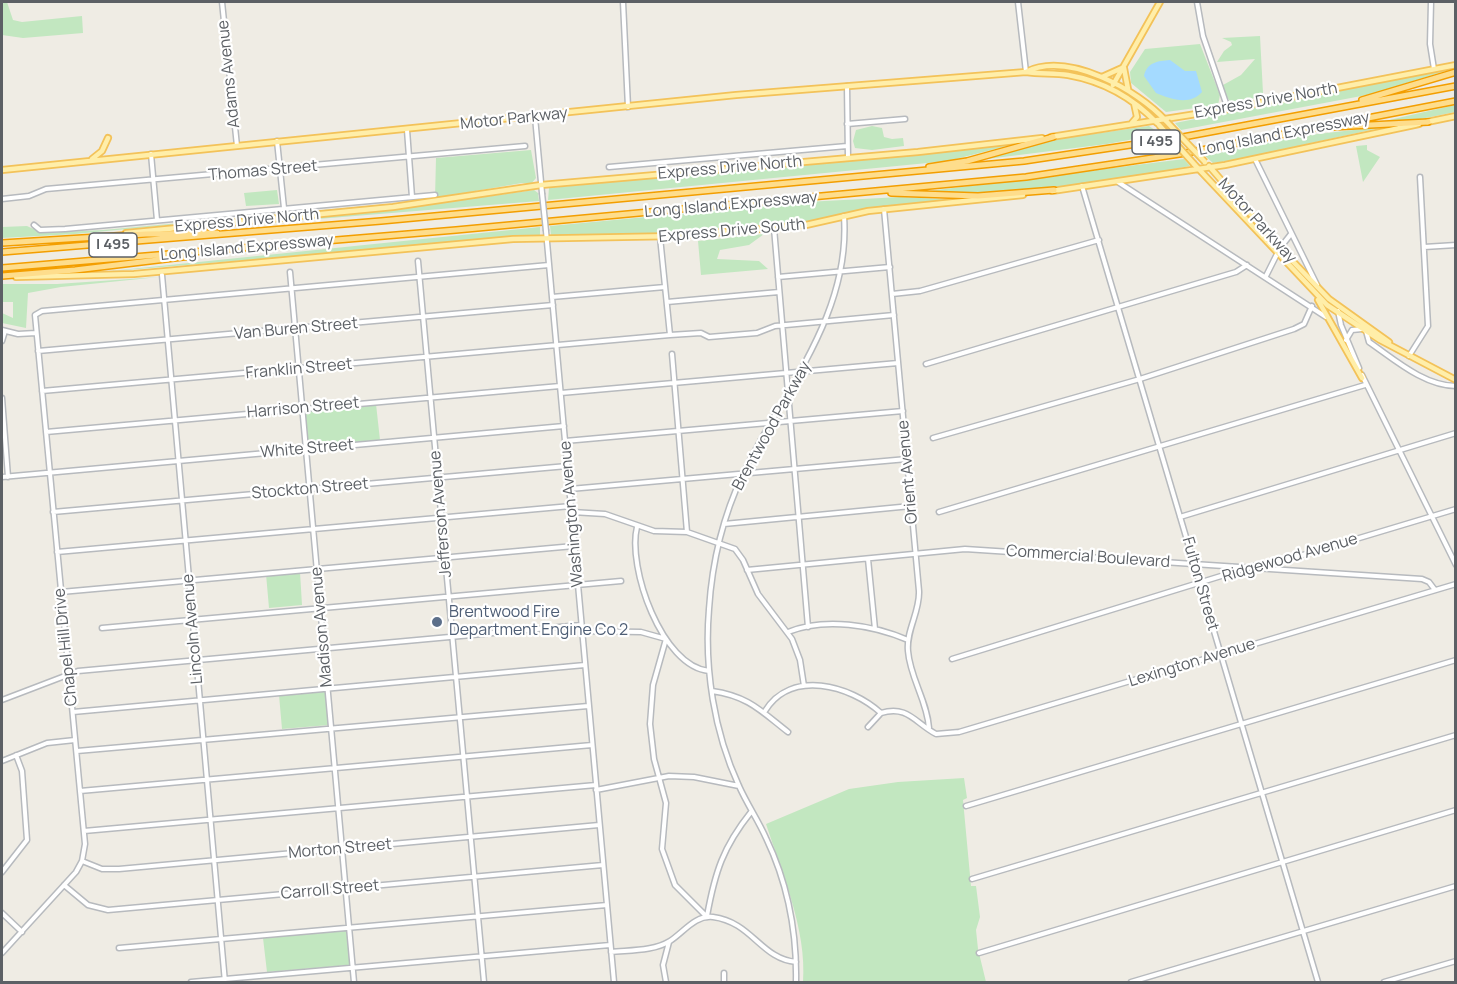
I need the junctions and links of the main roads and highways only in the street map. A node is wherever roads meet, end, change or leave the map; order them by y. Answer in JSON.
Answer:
{"nodes":[{"id":1,"x":1160,"y":2,"type":"edge"},
{"id":2,"x":1455,"y":65,"type":"edge"},
{"id":3,"x":1124,"y":66,"type":"junction"},
{"id":4,"x":1026,"y":72,"type":"junction"},
{"id":5,"x":1455,"y":72,"type":"edge"},
{"id":6,"x":1099,"y":77,"type":"junction"},
{"id":7,"x":1114,"y":83,"type":"junction"},
{"id":8,"x":1455,"y":86,"type":"edge"},
{"id":9,"x":1111,"y":89,"type":"junction"},
{"id":10,"x":1130,"y":91,"type":"junction"},
{"id":11,"x":1134,"y":102,"type":"junction"},
{"id":12,"x":1455,"y":102,"type":"edge"},
{"id":13,"x":1298,"y":116,"type":"junction"},
{"id":14,"x":1455,"y":116,"type":"edge"},
{"id":15,"x":1166,"y":121,"type":"junction"},
{"id":16,"x":1428,"y":122,"type":"junction"},
{"id":17,"x":1158,"y":123,"type":"junction"},
{"id":18,"x":1130,"y":125,"type":"junction"},
{"id":19,"x":1321,"y":127,"type":"junction"},
{"id":20,"x":1053,"y":137,"type":"junction"},
{"id":21,"x":108,"y":138,"type":"dead end"},
{"id":22,"x":89,"y":161,"type":"junction"},
{"id":23,"x":1225,"y":165,"type":"junction"},
{"id":24,"x":1210,"y":167,"type":"junction"},
{"id":25,"x":1198,"y":169,"type":"junction"},
{"id":26,"x":2,"y":170,"type":"edge"},
{"id":27,"x":855,"y":178,"type":"junction"},
{"id":28,"x":1220,"y":179,"type":"junction"},
{"id":29,"x":1054,"y":190,"type":"junction"},
{"id":30,"x":823,"y":197,"type":"junction"},
{"id":31,"x":224,"y":234,"type":"junction"},
{"id":32,"x":107,"y":236,"type":"junction"},
{"id":33,"x":2,"y":243,"type":"edge"},
{"id":34,"x":212,"y":250,"type":"junction"},
{"id":35,"x":2,"y":252,"type":"edge"},
{"id":36,"x":2,"y":268,"type":"edge"},
{"id":37,"x":2,"y":276,"type":"edge"},
{"id":38,"x":1316,"y":295,"type":"junction"},
{"id":39,"x":1391,"y":344,"type":"junction"},
{"id":40,"x":1362,"y":378,"type":"road end"},
{"id":41,"x":1455,"y":380,"type":"edge"}],
"edges":[{"from":1,"to":3,"type":"main road"},
{"from":2,"to":15,"type":"main road","name":"Express Drive North"},
{"from":3,"to":6,"type":"main road"},
{"from":3,"to":7,"type":"main road"},
{"from":3,"to":10,"type":"main road"},
{"from":4,"to":6,"type":"main road","name":"Motor Parkway"},
{"from":4,"to":9,"type":"main road","name":"Motor Parkway"},
{"from":4,"to":22,"type":"main road","name":"Motor Parkway"},
{"from":5,"to":13,"type":"highway"},
{"from":6,"to":7,"type":"main road","name":"Motor Parkway"},
{"from":7,"to":9,"type":"main road"},
{"from":7,"to":10,"type":"main road","name":"Motor Parkway"},
{"from":8,"to":13,"type":"highway","name":"Long Island Expressway","number":"I 495"},
{"from":9,"to":11,"type":"main road","name":"Motor Parkway"},
{"from":10,"to":15,"type":"main road","name":"Motor Parkway"},
{"from":11,"to":17,"type":"main road","name":"Motor Parkway"},
{"from":11,"to":18,"type":"main road"},
{"from":12,"to":19,"type":"highway","name":"Long Island Expressway","number":"I 495"},
{"from":13,"to":27,"type":"highway","name":"Long Island Expressway","number":"I 495"},
{"from":14,"to":16,"type":"main road","name":"Express Drive South"},
{"from":15,"to":17,"type":"main road","name":"Express Drive North"},
{"from":15,"to":24,"type":"main road","name":"Motor Parkway","bridge":true},
{"from":16,"to":19,"type":"highway"},
{"from":16,"to":23,"type":"main road","name":"Express Drive South"},
{"from":17,"to":18,"type":"main road","name":"Express Drive North"},
{"from":17,"to":25,"type":"main road","name":"Motor Parkway","bridge":true},
{"from":18,"to":20,"type":"main road","name":"Express Drive North"},
{"from":19,"to":30,"type":"highway","name":"Long Island Expressway","number":"I 495"},
{"from":20,"to":27,"type":"highway"},
{"from":20,"to":32,"type":"main road","name":"Express Drive North"},
{"from":21,"to":22,"type":"main road"},
{"from":22,"to":26,"type":"main road","name":"Motor Parkway"},
{"from":23,"to":24,"type":"main road","name":"Express Drive South"},
{"from":23,"to":28,"type":"main road"},
{"from":24,"to":25,"type":"main road","name":"Express Drive South"},
{"from":24,"to":28,"type":"main road","name":"Motor Parkway"},
{"from":25,"to":29,"type":"main road","name":"Express Drive South"},
{"from":25,"to":38,"type":"main road","name":"Motor Parkway"},
{"from":27,"to":31,"type":"highway","name":"Long Island Expressway","number":"I 495"},
{"from":28,"to":39,"type":"main road","name":"Motor Parkway"},
{"from":29,"to":30,"type":"highway"},
{"from":29,"to":37,"type":"main road","name":"Express Drive South"},
{"from":30,"to":34,"type":"highway","name":"Long Island Expressway","number":"I 495"},
{"from":31,"to":32,"type":"highway"},
{"from":31,"to":35,"type":"highway","name":"Long Island Expressway","number":"I 495"},
{"from":32,"to":33,"type":"highway","name":"Express Drive North"},
{"from":34,"to":36,"type":"highway","name":"Long Island Expressway","number":"I 495"},
{"from":34,"to":37,"type":"highway"},
{"from":38,"to":39,"type":"main road","name":"Motor Parkway"},
{"from":38,"to":40,"type":"main road"},
{"from":39,"to":41,"type":"main road","name":"Motor Parkway"}]}
